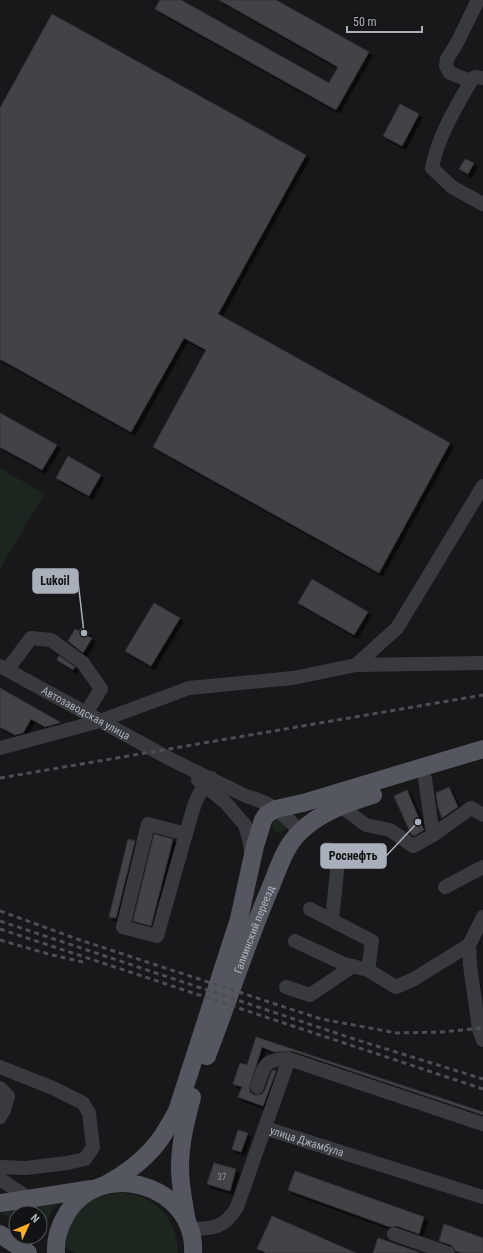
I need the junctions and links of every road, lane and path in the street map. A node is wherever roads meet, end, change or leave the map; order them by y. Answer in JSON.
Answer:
{"nodes":[{"id":1,"x":478,"y":0,"type":"edge"},
{"id":2,"x":477,"y":79,"type":"edge"},
{"id":3,"x":483,"y":204,"type":"edge"},
{"id":4,"x":483,"y":486,"type":"edge"},
{"id":5,"x":483,"y":663,"type":"edge"},
{"id":6,"x":356,"y":665,"type":"junction"},
{"id":7,"x":4,"y":668,"type":"edge"},
{"id":8,"x":86,"y":713,"type":"junction"},
{"id":9,"x":100,"y":721,"type":"junction"},
{"id":10,"x":0,"y":748,"type":"edge"},
{"id":11,"x":483,"y":749,"type":"edge"},
{"id":12,"x":483,"y":761,"type":"edge"},
{"id":13,"x":425,"y":779,"type":"junction"},
{"id":14,"x":207,"y":782,"type":"junction"},
{"id":15,"x":259,"y":800,"type":"junction"},
{"id":16,"x":303,"y":803,"type":"junction"},
{"id":17,"x":340,"y":806,"type":"junction"},
{"id":18,"x":276,"y":808,"type":"junction"},
{"id":19,"x":483,"y":815,"type":"edge"},
{"id":20,"x":300,"y":832,"type":"junction"},
{"id":21,"x":186,"y":834,"type":"junction"},
{"id":22,"x":433,"y":835,"type":"junction"},
{"id":23,"x":328,"y":849,"type":"dead end"},
{"id":24,"x":483,"y":868,"type":"edge"},
{"id":25,"x":251,"y":870,"type":"junction"},
{"id":26,"x":444,"y":886,"type":"dead end"},
{"id":27,"x":310,"y":909,"type":"dead end"},
{"id":28,"x":483,"y":916,"type":"edge"},
{"id":29,"x":332,"y":920,"type":"junction"},
{"id":30,"x":295,"y":941,"type":"dead end"},
{"id":31,"x":474,"y":941,"type":"edge"},
{"id":32,"x":354,"y":966,"type":"junction"},
{"id":33,"x":368,"y":970,"type":"junction"},
{"id":34,"x":477,"y":972,"type":"edge"},
{"id":35,"x":286,"y":987,"type":"dead end"},
{"id":36,"x":483,"y":1040,"type":"edge"},
{"id":37,"x":289,"y":1059,"type":"junction"},
{"id":38,"x":0,"y":1067,"type":"edge"},
{"id":39,"x":0,"y":1088,"type":"edge"},
{"id":40,"x":258,"y":1088,"type":"dead end"},
{"id":41,"x":0,"y":1117,"type":"edge"},
{"id":42,"x":483,"y":1124,"type":"edge"},
{"id":43,"x":265,"y":1128,"type":"junction"},
{"id":44,"x":0,"y":1167,"type":"edge"},
{"id":45,"x":0,"y":1179,"type":"edge"},
{"id":46,"x":99,"y":1187,"type":"junction"},
{"id":47,"x":483,"y":1197,"type":"edge"},
{"id":48,"x":30,"y":1199,"type":"junction"},
{"id":49,"x":0,"y":1203,"type":"edge"},
{"id":50,"x":0,"y":1234,"type":"edge"},
{"id":51,"x":394,"y":1234,"type":"dead end"},
{"id":52,"x":192,"y":1239,"type":"edge"},
{"id":53,"x":28,"y":1253,"type":"edge"},
{"id":54,"x":56,"y":1253,"type":"edge"},
{"id":55,"x":448,"y":1253,"type":"edge"}],
"edges":[{"from":1,"to":2,"type":"street"},
{"from":2,"to":3,"type":"street"},
{"from":4,"to":6,"type":"street"},
{"from":5,"to":6,"type":"street"},
{"from":6,"to":9,"type":"street"},
{"from":7,"to":8,"type":"street","name":"Автозаводская улица"},
{"from":7,"to":8,"type":"street"},
{"from":8,"to":9,"type":"street","name":"Автозаводская улица"},
{"from":9,"to":10,"type":"street"},
{"from":9,"to":14,"type":"street","name":"Автозаводская улица"},
{"from":11,"to":16,"type":"main road"},
{"from":12,"to":13,"type":"main road","name":"Галкинский переезд"},
{"from":13,"to":17,"type":"main road","name":"Галкинский переезд"},
{"from":13,"to":22,"type":"street"},
{"from":14,"to":15,"type":"street"},
{"from":14,"to":21,"type":"street"},
{"from":14,"to":25,"type":"street"},
{"from":15,"to":16,"type":"street"},
{"from":15,"to":18,"type":"street"},
{"from":16,"to":18,"type":"main road"},
{"from":17,"to":20,"type":"main road","name":"Галкинский переезд"},
{"from":17,"to":22,"type":"street"},
{"from":18,"to":20,"type":"street"},
{"from":18,"to":25,"type":"main road"},
{"from":19,"to":22,"type":"street"},
{"from":20,"to":52,"type":"main road","name":"Галкинский переезд"},
{"from":21,"to":21,"type":"street"},
{"from":23,"to":29,"type":"street"},
{"from":24,"to":26,"type":"street"},
{"from":25,"to":46,"type":"main road"},
{"from":27,"to":29,"type":"street"},
{"from":28,"to":31,"type":"street"},
{"from":29,"to":33,"type":"street"},
{"from":30,"to":32,"type":"street"},
{"from":31,"to":33,"type":"street"},
{"from":31,"to":34,"type":"street"},
{"from":32,"to":33,"type":"street"},
{"from":32,"to":35,"type":"street"},
{"from":34,"to":36,"type":"street"},
{"from":37,"to":40,"type":"street"},
{"from":37,"to":42,"type":"street"},
{"from":37,"to":43,"type":"street"},
{"from":38,"to":44,"type":"street"},
{"from":39,"to":41,"type":"street"},
{"from":43,"to":47,"type":"street","name":"улица Джамбула"},
{"from":43,"to":52,"type":"street","name":"улица Джамбула"},
{"from":45,"to":48,"type":"street"},
{"from":46,"to":48,"type":"main road"},
{"from":46,"to":52,"type":"main road"},
{"from":46,"to":54,"type":"main road"},
{"from":48,"to":49,"type":"main road"},
{"from":50,"to":53,"type":"main road"},
{"from":51,"to":55,"type":"street"}]}
